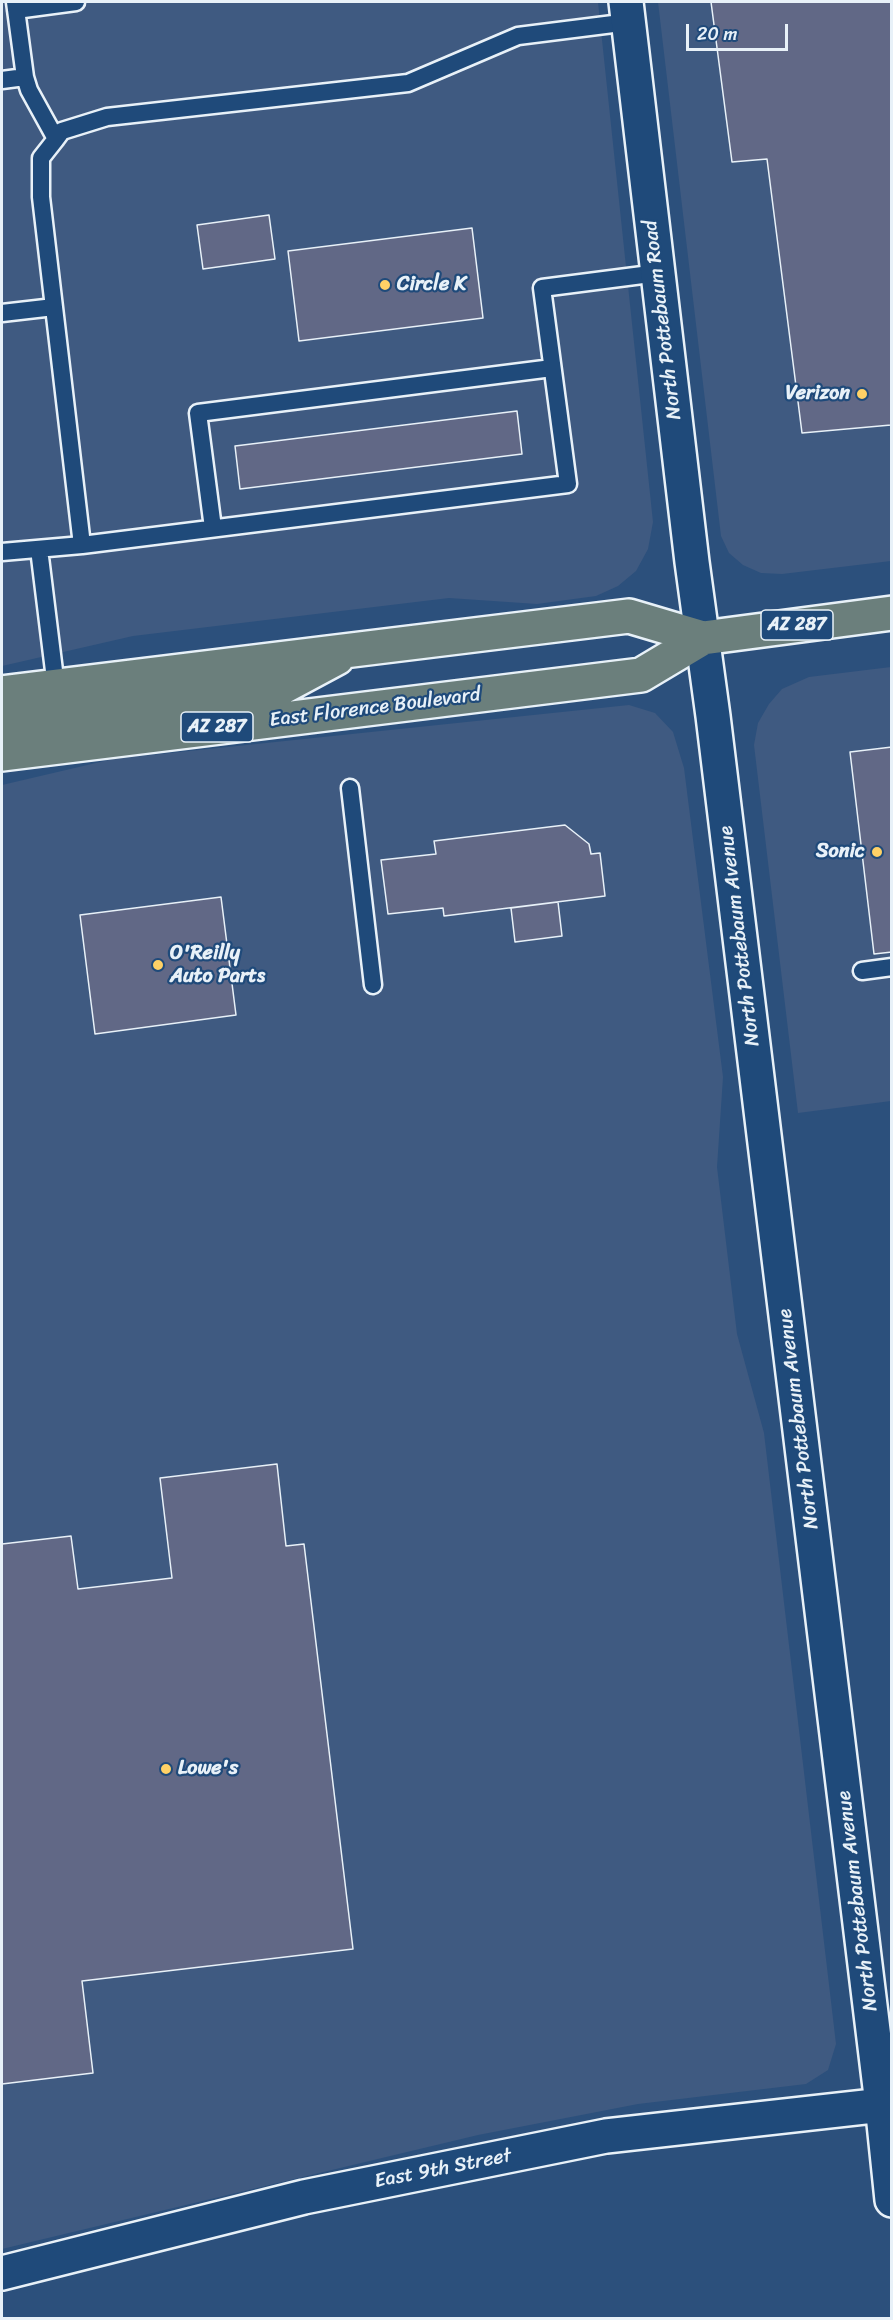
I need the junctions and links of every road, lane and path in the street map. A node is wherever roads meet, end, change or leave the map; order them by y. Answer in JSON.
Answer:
{"nodes":[{"id":1,"x":76,"y":2,"type":"edge"},
{"id":2,"x":15,"y":6,"type":"edge"},
{"id":3,"x":627,"y":12,"type":"edge"},
{"id":4,"x":25,"y":77,"type":"junction"},
{"id":5,"x":2,"y":80,"type":"edge"},
{"id":6,"x":56,"y":139,"type":"junction"},
{"id":7,"x":658,"y":273,"type":"junction"},
{"id":8,"x":54,"y":307,"type":"junction"},
{"id":9,"x":2,"y":313,"type":"edge"},
{"id":10,"x":552,"y":368,"type":"junction"},
{"id":11,"x":213,"y":528,"type":"junction"},
{"id":12,"x":82,"y":545,"type":"junction"},
{"id":13,"x":39,"y":549,"type":"junction"},
{"id":14,"x":2,"y":552,"type":"edge"},
{"id":15,"x":891,"y":613,"type":"edge"},
{"id":16,"x":703,"y":638,"type":"junction"},
{"id":17,"x":351,"y":650,"type":"junction"},
{"id":18,"x":56,"y":687,"type":"junction"},
{"id":19,"x":2,"y":693,"type":"edge"},
{"id":20,"x":2,"y":723,"type":"edge"},
{"id":21,"x":2,"y":754,"type":"edge"},
{"id":22,"x":350,"y":788,"type":"dead end"},
{"id":23,"x":891,"y":967,"type":"edge"},
{"id":24,"x":862,"y":971,"type":"dead end"},
{"id":25,"x":373,"y":985,"type":"dead end"},
{"id":26,"x":887,"y":2104,"type":"edge"},
{"id":27,"x":891,"y":2200,"type":"edge"},
{"id":28,"x":2,"y":2273,"type":"edge"}],
"edges":[{"from":1,"to":2,"type":"lane"},
{"from":2,"to":4,"type":"lane"},
{"from":3,"to":6,"type":"lane"},
{"from":3,"to":7,"type":"street","name":"North Pottebaum Road"},
{"from":4,"to":5,"type":"lane"},
{"from":4,"to":6,"type":"lane"},
{"from":6,"to":8,"type":"lane"},
{"from":7,"to":10,"type":"lane"},
{"from":7,"to":16,"type":"street","name":"North Pottebaum Road"},
{"from":8,"to":9,"type":"lane"},
{"from":8,"to":12,"type":"lane"},
{"from":10,"to":11,"type":"lane"},
{"from":10,"to":11,"type":"lane"},
{"from":11,"to":12,"type":"lane"},
{"from":12,"to":13,"type":"lane"},
{"from":13,"to":14,"type":"lane"},
{"from":13,"to":18,"type":"lane"},
{"from":15,"to":16,"type":"main road","name":"East Florence Boulevard","number":"AZ 287"},
{"from":16,"to":17,"type":"main road","name":"East Florence Boulevard","number":"AZ 287"},
{"from":16,"to":21,"type":"main road","name":"East Florence Boulevard","number":"AZ 287"},
{"from":16,"to":26,"type":"street","name":"North Pottebaum Avenue"},
{"from":17,"to":18,"type":"main road","name":"East Florence Boulevard","number":"AZ 287"},
{"from":17,"to":20,"type":"main road"},
{"from":18,"to":19,"type":"main road","name":"East Florence Boulevard","number":"AZ 287"},
{"from":22,"to":25,"type":"lane"},
{"from":23,"to":24,"type":"lane"},
{"from":26,"to":27,"type":"street","name":"North Pottebaum Avenue"},
{"from":26,"to":28,"type":"street","name":"East 9th Street"}]}
